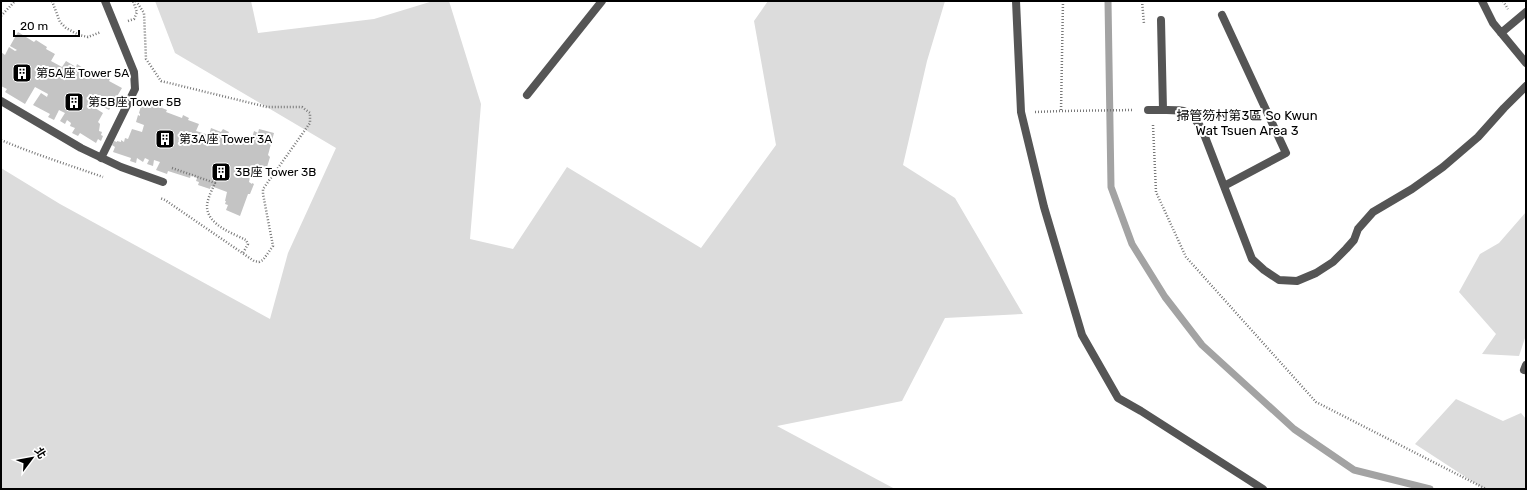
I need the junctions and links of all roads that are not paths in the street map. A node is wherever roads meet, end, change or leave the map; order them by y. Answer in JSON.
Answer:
{"nodes":[{"id":1,"x":105,"y":1,"type":"edge"},
{"id":2,"x":602,"y":1,"type":"edge"},
{"id":3,"x":1016,"y":1,"type":"edge"},
{"id":4,"x":1482,"y":1,"type":"edge"},
{"id":5,"x":1526,"y":12,"type":"edge"},
{"id":6,"x":1222,"y":15,"type":"dead end"},
{"id":7,"x":1161,"y":20,"type":"dead end"},
{"id":8,"x":1500,"y":33,"type":"junction"},
{"id":9,"x":1526,"y":63,"type":"edge"},
{"id":10,"x":1526,"y":86,"type":"edge"},
{"id":11,"x":527,"y":95,"type":"dead end"},
{"id":12,"x":1,"y":102,"type":"edge"},
{"id":13,"x":1148,"y":110,"type":"road end"},
{"id":14,"x":1163,"y":110,"type":"junction"},
{"id":15,"x":101,"y":158,"type":"junction"},
{"id":16,"x":164,"y":182,"type":"road end"},
{"id":17,"x":1224,"y":186,"type":"junction"},
{"id":18,"x":1263,"y":489,"type":"edge"}],
"edges":[{"from":1,"to":15,"type":"street"},
{"from":2,"to":11,"type":"street"},
{"from":3,"to":18,"type":"street"},
{"from":4,"to":8,"type":"street"},
{"from":5,"to":8,"type":"street"},
{"from":6,"to":17,"type":"street"},
{"from":7,"to":14,"type":"street"},
{"from":8,"to":9,"type":"street"},
{"from":10,"to":17,"type":"street"},
{"from":12,"to":15,"type":"street"},
{"from":13,"to":14,"type":"street"},
{"from":14,"to":17,"type":"street"},
{"from":15,"to":16,"type":"street"}]}
